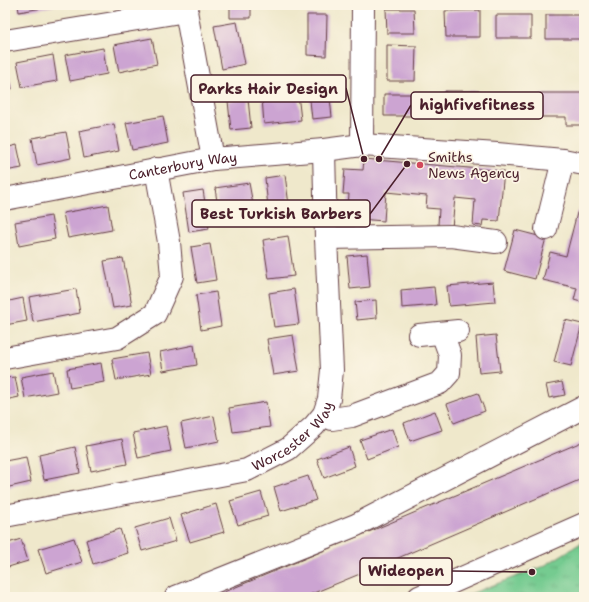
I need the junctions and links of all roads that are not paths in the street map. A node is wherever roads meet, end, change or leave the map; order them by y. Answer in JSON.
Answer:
{"nodes":[{"id":1,"x":363,"y":5,"type":"edge"},
{"id":2,"x":187,"y":8,"type":"edge"},
{"id":3,"x":5,"y":41,"type":"edge"},
{"id":4,"x":362,"y":145,"type":"junction"},
{"id":5,"x":324,"y":150,"type":"junction"},
{"id":6,"x":213,"y":159,"type":"junction"},
{"id":7,"x":563,"y":160,"type":"junction"},
{"id":8,"x":584,"y":164,"type":"edge"},
{"id":9,"x":156,"y":169,"type":"junction"},
{"id":10,"x":5,"y":199,"type":"edge"},
{"id":11,"x":546,"y":229,"type":"dead end"},
{"id":12,"x":326,"y":238,"type":"junction"},
{"id":13,"x":496,"y":242,"type":"dead end"},
{"id":14,"x":419,"y":335,"type":"dead end"},
{"id":15,"x":5,"y":358,"type":"edge"},
{"id":16,"x":584,"y":407,"type":"edge"},
{"id":17,"x":324,"y":414,"type":"junction"},
{"id":18,"x":5,"y":516,"type":"edge"},
{"id":19,"x":584,"y":524,"type":"edge"},
{"id":20,"x":176,"y":597,"type":"edge"},
{"id":21,"x":419,"y":597,"type":"edge"}],
"edges":[{"from":1,"to":4,"type":"street"},
{"from":2,"to":3,"type":"street"},
{"from":2,"to":6,"type":"street"},
{"from":4,"to":5,"type":"street","name":"Canterbury Way"},
{"from":4,"to":7,"type":"street","name":"Canterbury Way"},
{"from":5,"to":6,"type":"street","name":"Canterbury Way"},
{"from":5,"to":12,"type":"street","name":"Worcester Way"},
{"from":6,"to":9,"type":"street","name":"Canterbury Way"},
{"from":7,"to":8,"type":"street","name":"Canterbury Way"},
{"from":7,"to":11,"type":"street"},
{"from":9,"to":10,"type":"street","name":"Canterbury Way"},
{"from":9,"to":15,"type":"street"},
{"from":12,"to":13,"type":"street"},
{"from":12,"to":17,"type":"street","name":"Worcester Way"},
{"from":14,"to":17,"type":"street"},
{"from":16,"to":20,"type":"street"},
{"from":17,"to":18,"type":"street","name":"Worcester Way"},
{"from":19,"to":21,"type":"street"}]}
